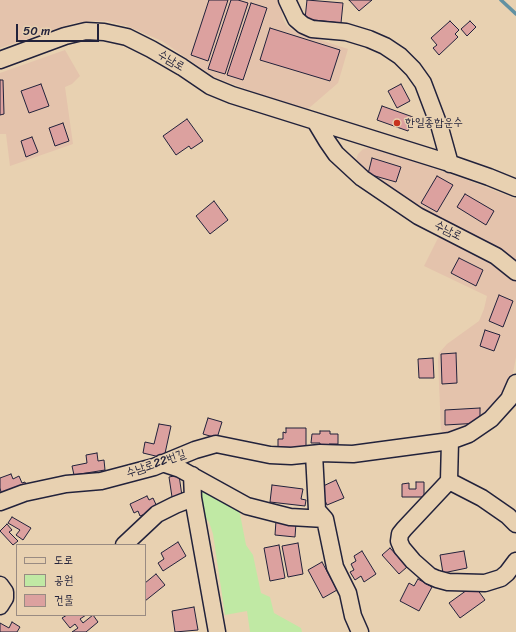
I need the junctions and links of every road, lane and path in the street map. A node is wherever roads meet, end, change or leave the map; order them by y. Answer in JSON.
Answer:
{"nodes":[{"id":1,"x":292,"y":2,"type":"edge"},
{"id":2,"x":0,"y":60,"type":"edge"},
{"id":3,"x":315,"y":121,"type":"junction"},
{"id":4,"x":450,"y":164,"type":"junction"},
{"id":5,"x":516,"y":188,"type":"edge"},
{"id":6,"x":516,"y":272,"type":"edge"},
{"id":7,"x":516,"y":383,"type":"edge"},
{"id":8,"x":450,"y":441,"type":"junction"},
{"id":9,"x":314,"y":454,"type":"junction"},
{"id":10,"x":162,"y":463,"type":"junction"},
{"id":11,"x":192,"y":475,"type":"junction"},
{"id":12,"x":450,"y":481,"type":"junction"},
{"id":13,"x":193,"y":498,"type":"junction"},
{"id":14,"x":0,"y":502,"type":"edge"},
{"id":15,"x":325,"y":519,"type":"junction"},
{"id":16,"x":516,"y":524,"type":"edge"},
{"id":17,"x":125,"y":544,"type":"edge"},
{"id":18,"x":516,"y":561,"type":"edge"},
{"id":19,"x":0,"y":585,"type":"edge"},
{"id":20,"x":0,"y":606,"type":"edge"},
{"id":21,"x":217,"y":632,"type":"edge"},
{"id":22,"x":360,"y":632,"type":"edge"}],
"edges":[{"from":1,"to":4,"type":"street"},
{"from":2,"to":3,"type":"street","name":"수남로"},
{"from":3,"to":4,"type":"street","name":"수남로"},
{"from":3,"to":6,"type":"street","name":"수남로"},
{"from":4,"to":5,"type":"street","name":"수남로"},
{"from":7,"to":8,"type":"street","name":"수남로22번길"},
{"from":8,"to":9,"type":"street","name":"수남로22번길"},
{"from":8,"to":12,"type":"street"},
{"from":9,"to":10,"type":"street","name":"수남로22번길"},
{"from":9,"to":15,"type":"street"},
{"from":10,"to":11,"type":"street"},
{"from":10,"to":14,"type":"street","name":"수남로22번길"},
{"from":11,"to":13,"type":"street"},
{"from":11,"to":15,"type":"street"},
{"from":12,"to":16,"type":"street"},
{"from":12,"to":18,"type":"street"},
{"from":13,"to":17,"type":"street"},
{"from":13,"to":21,"type":"street"},
{"from":15,"to":22,"type":"street"},
{"from":19,"to":20,"type":"street"}]}
